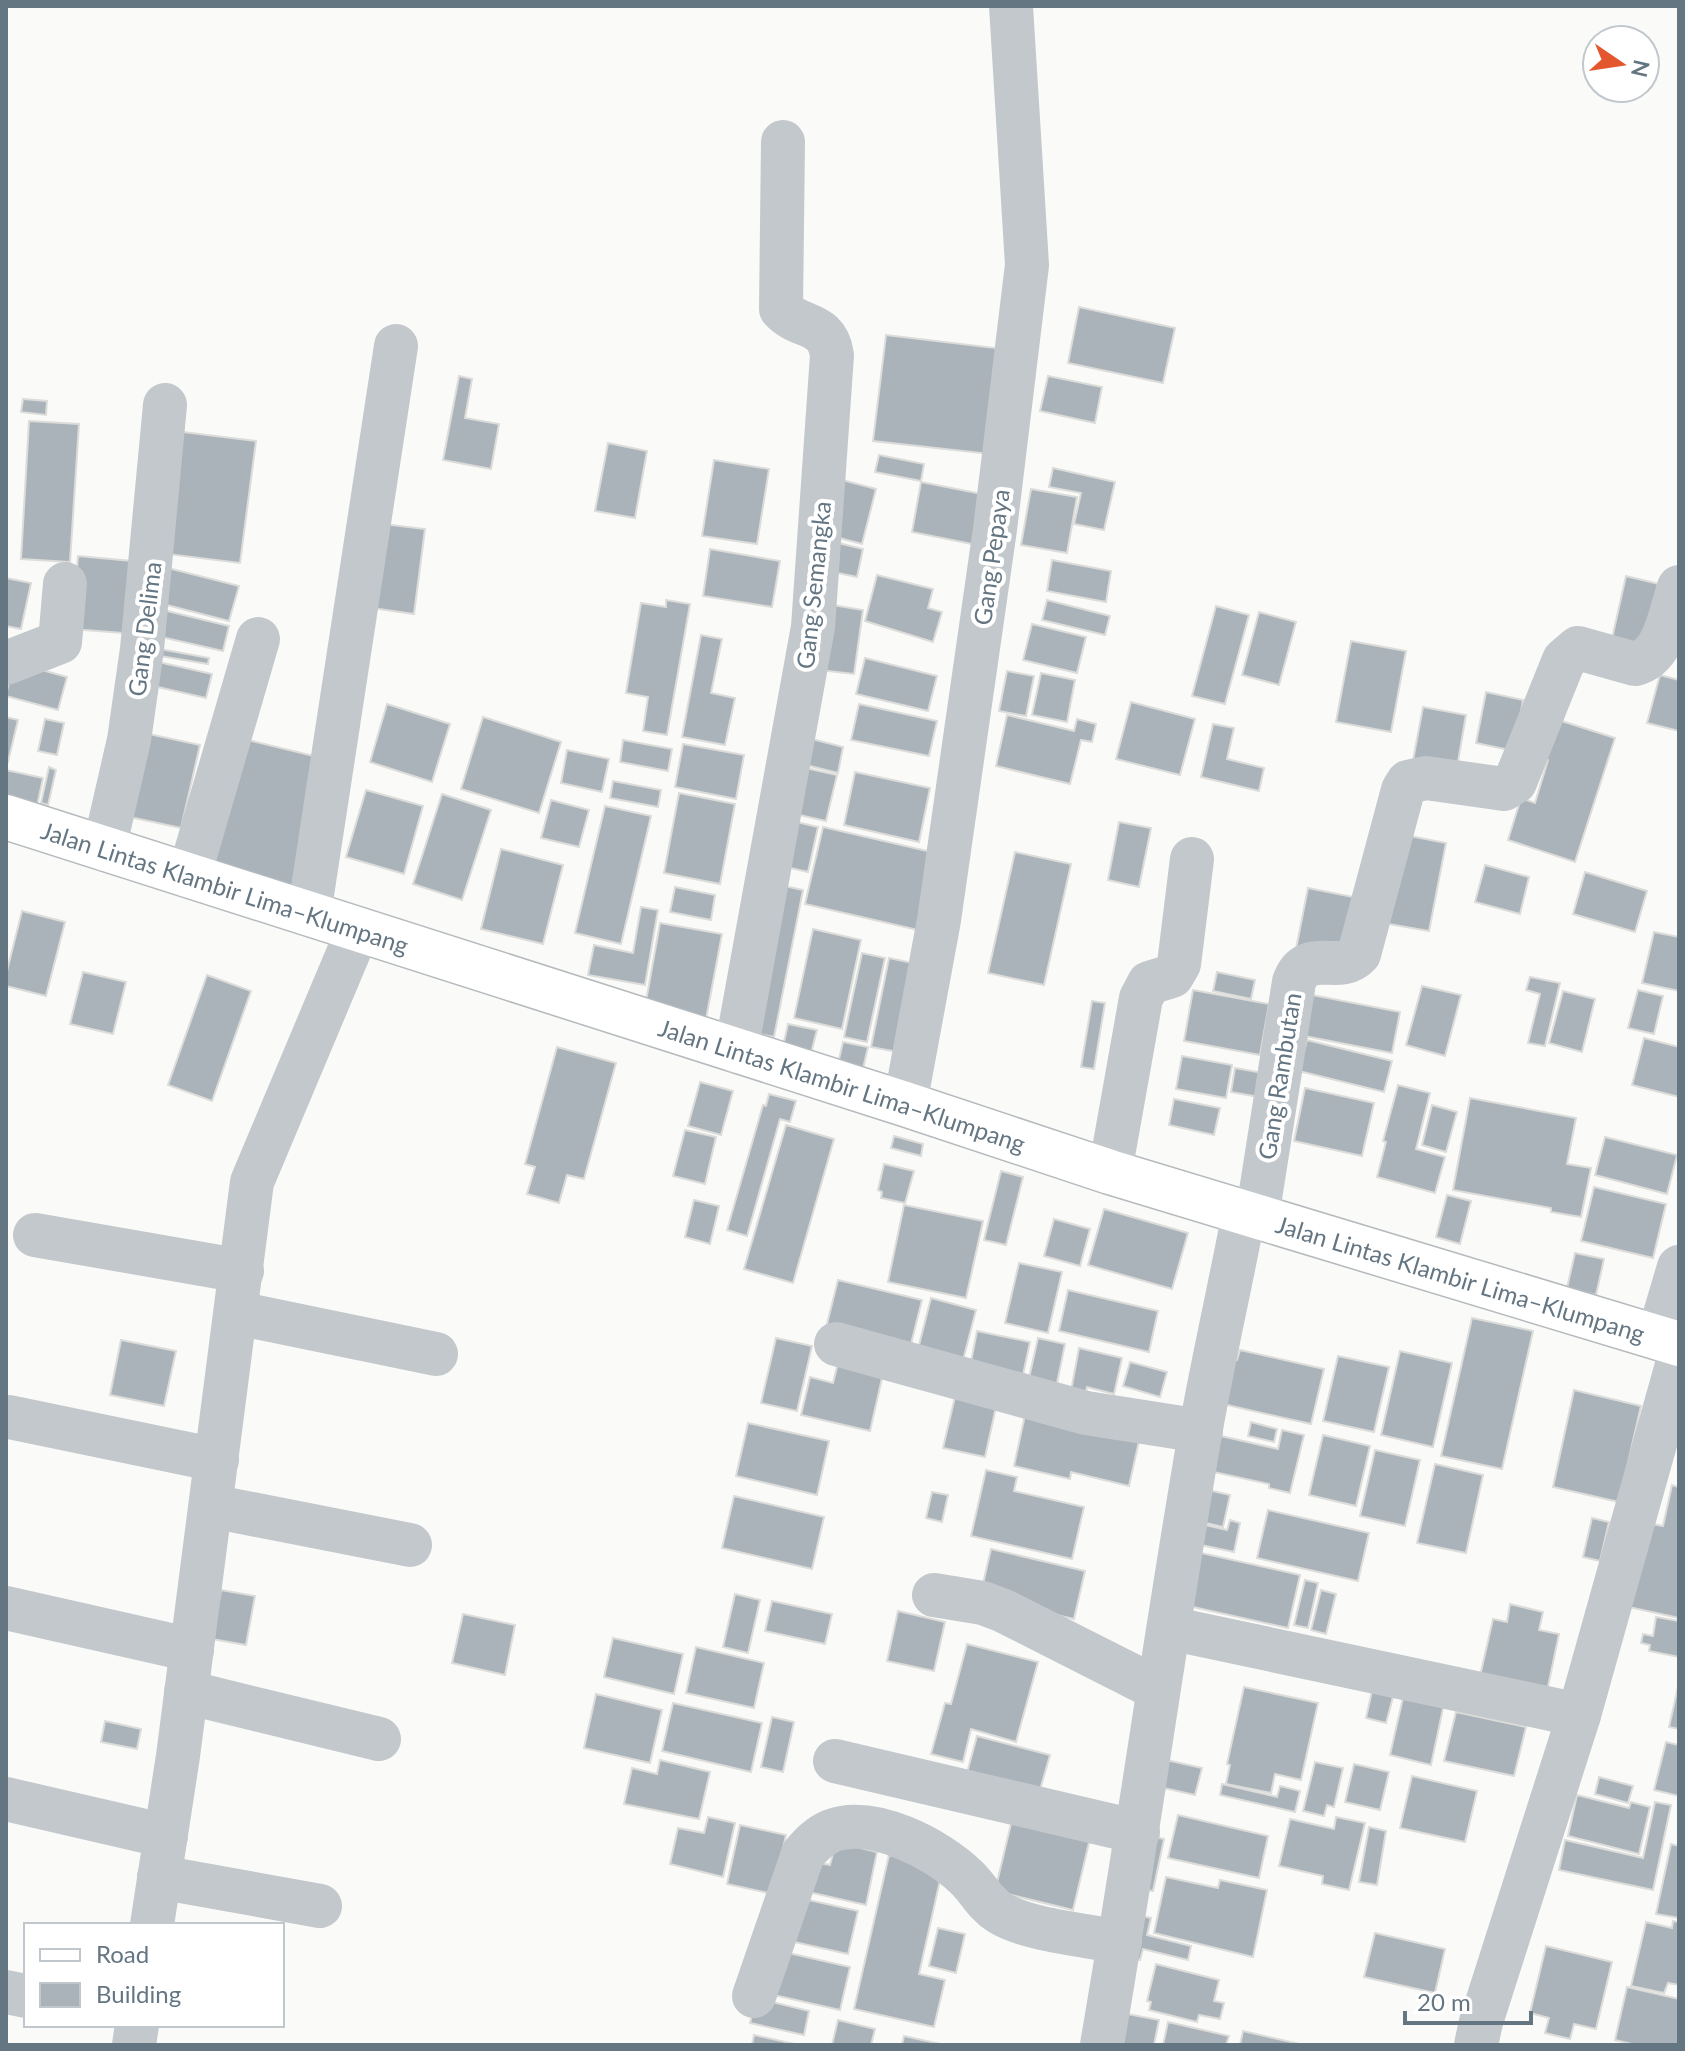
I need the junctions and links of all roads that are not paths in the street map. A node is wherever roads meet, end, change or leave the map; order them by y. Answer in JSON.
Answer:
{"nodes":[{"id":1,"x":1011,"y":6,"type":"edge"},
{"id":2,"x":783,"y":142,"type":"dead end"},
{"id":3,"x":396,"y":346,"type":"dead end"},
{"id":4,"x":165,"y":405,"type":"dead end"},
{"id":5,"x":65,"y":584,"type":"dead end"},
{"id":6,"x":1679,"y":587,"type":"edge"},
{"id":7,"x":258,"y":639,"type":"dead end"},
{"id":8,"x":6,"y":663,"type":"edge"},
{"id":9,"x":6,"y":817,"type":"edge"},
{"id":10,"x":104,"y":849,"type":"junction"},
{"id":11,"x":1192,"y":859,"type":"dead end"},
{"id":12,"x":189,"y":876,"type":"junction"},
{"id":13,"x":309,"y":914,"type":"junction"},
{"id":14,"x":358,"y":930,"type":"junction"},
{"id":15,"x":736,"y":1051,"type":"junction"},
{"id":16,"x":905,"y":1104,"type":"junction"},
{"id":17,"x":1110,"y":1172,"type":"junction"},
{"id":18,"x":1250,"y":1215,"type":"junction"},
{"id":19,"x":35,"y":1235,"type":"dead end"},
{"id":20,"x":1679,"y":1267,"type":"edge"},
{"id":21,"x":239,"y":1292,"type":"junction"},
{"id":22,"x":836,"y":1344,"type":"dead end"},
{"id":23,"x":1672,"y":1347,"type":"edge"},
{"id":24,"x":436,"y":1354,"type":"dead end"},
{"id":25,"x":9,"y":1417,"type":"dead end"},
{"id":26,"x":1201,"y":1431,"type":"junction"},
{"id":27,"x":217,"y":1460,"type":"junction"},
{"id":28,"x":211,"y":1506,"type":"junction"},
{"id":29,"x":410,"y":1545,"type":"dead end"},
{"id":30,"x":934,"y":1595,"type":"dead end"},
{"id":31,"x":6,"y":1608,"type":"edge"},
{"id":32,"x":1169,"y":1628,"type":"junction"},
{"id":33,"x":189,"y":1671,"type":"junction"},
{"id":34,"x":1158,"y":1689,"type":"junction"},
{"id":35,"x":1579,"y":1715,"type":"junction"},
{"id":36,"x":379,"y":1739,"type":"dead end"},
{"id":37,"x":835,"y":1761,"type":"dead end"},
{"id":38,"x":6,"y":1799,"type":"edge"},
{"id":39,"x":1138,"y":1832,"type":"junction"},
{"id":40,"x":162,"y":1857,"type":"junction"},
{"id":41,"x":320,"y":1906,"type":"dead end"},
{"id":42,"x":152,"y":1923,"type":"edge"},
{"id":43,"x":1120,"y":1942,"type":"junction"},
{"id":44,"x":754,"y":1996,"type":"dead end"},
{"id":45,"x":1102,"y":2045,"type":"edge"},
{"id":46,"x":1476,"y":2045,"type":"edge"}],
"edges":[{"from":1,"to":16,"type":"street","name":"Gang Pepaya"},
{"from":2,"to":15,"type":"street","name":"Gang Semangka"},
{"from":3,"to":13,"type":"street"},
{"from":4,"to":10,"type":"street","name":"Gang Delima"},
{"from":5,"to":8,"type":"street"},
{"from":6,"to":18,"type":"street","name":"Gang Rambutan"},
{"from":7,"to":12,"type":"street"},
{"from":9,"to":10,"type":"main road","name":"Jalan Lintas Klambir Lima–Klumpang"},
{"from":10,"to":12,"type":"main road","name":"Jalan Lintas Klambir Lima–Klumpang"},
{"from":11,"to":17,"type":"street"},
{"from":12,"to":13,"type":"main road","name":"Jalan Lintas Klambir Lima–Klumpang"},
{"from":13,"to":14,"type":"main road","name":"Jalan Lintas Klambir Lima–Klumpang"},
{"from":14,"to":15,"type":"main road","name":"Jalan Lintas Klambir Lima–Klumpang"},
{"from":14,"to":21,"type":"street"},
{"from":15,"to":16,"type":"main road","name":"Jalan Lintas Klambir Lima–Klumpang"},
{"from":16,"to":17,"type":"main road","name":"Jalan Lintas Klambir Lima–Klumpang"},
{"from":17,"to":18,"type":"main road","name":"Jalan Lintas Klambir Lima–Klumpang"},
{"from":18,"to":23,"type":"main road","name":"Jalan Lintas Klambir Lima–Klumpang"},
{"from":18,"to":26,"type":"street"},
{"from":19,"to":21,"type":"street"},
{"from":20,"to":23,"type":"street"},
{"from":21,"to":24,"type":"street"},
{"from":21,"to":27,"type":"street"},
{"from":22,"to":26,"type":"street"},
{"from":23,"to":35,"type":"street"},
{"from":25,"to":27,"type":"street"},
{"from":26,"to":32,"type":"street"},
{"from":27,"to":28,"type":"street"},
{"from":28,"to":29,"type":"street"},
{"from":28,"to":33,"type":"street"},
{"from":30,"to":34,"type":"street"},
{"from":31,"to":33,"type":"street"},
{"from":32,"to":34,"type":"street"},
{"from":32,"to":35,"type":"street"},
{"from":33,"to":36,"type":"street"},
{"from":33,"to":40,"type":"street"},
{"from":34,"to":39,"type":"street"},
{"from":35,"to":46,"type":"street"},
{"from":37,"to":39,"type":"street"},
{"from":38,"to":40,"type":"street"},
{"from":39,"to":43,"type":"street"},
{"from":40,"to":41,"type":"street"},
{"from":40,"to":42,"type":"street"},
{"from":43,"to":44,"type":"street"},
{"from":43,"to":45,"type":"street"}]}
